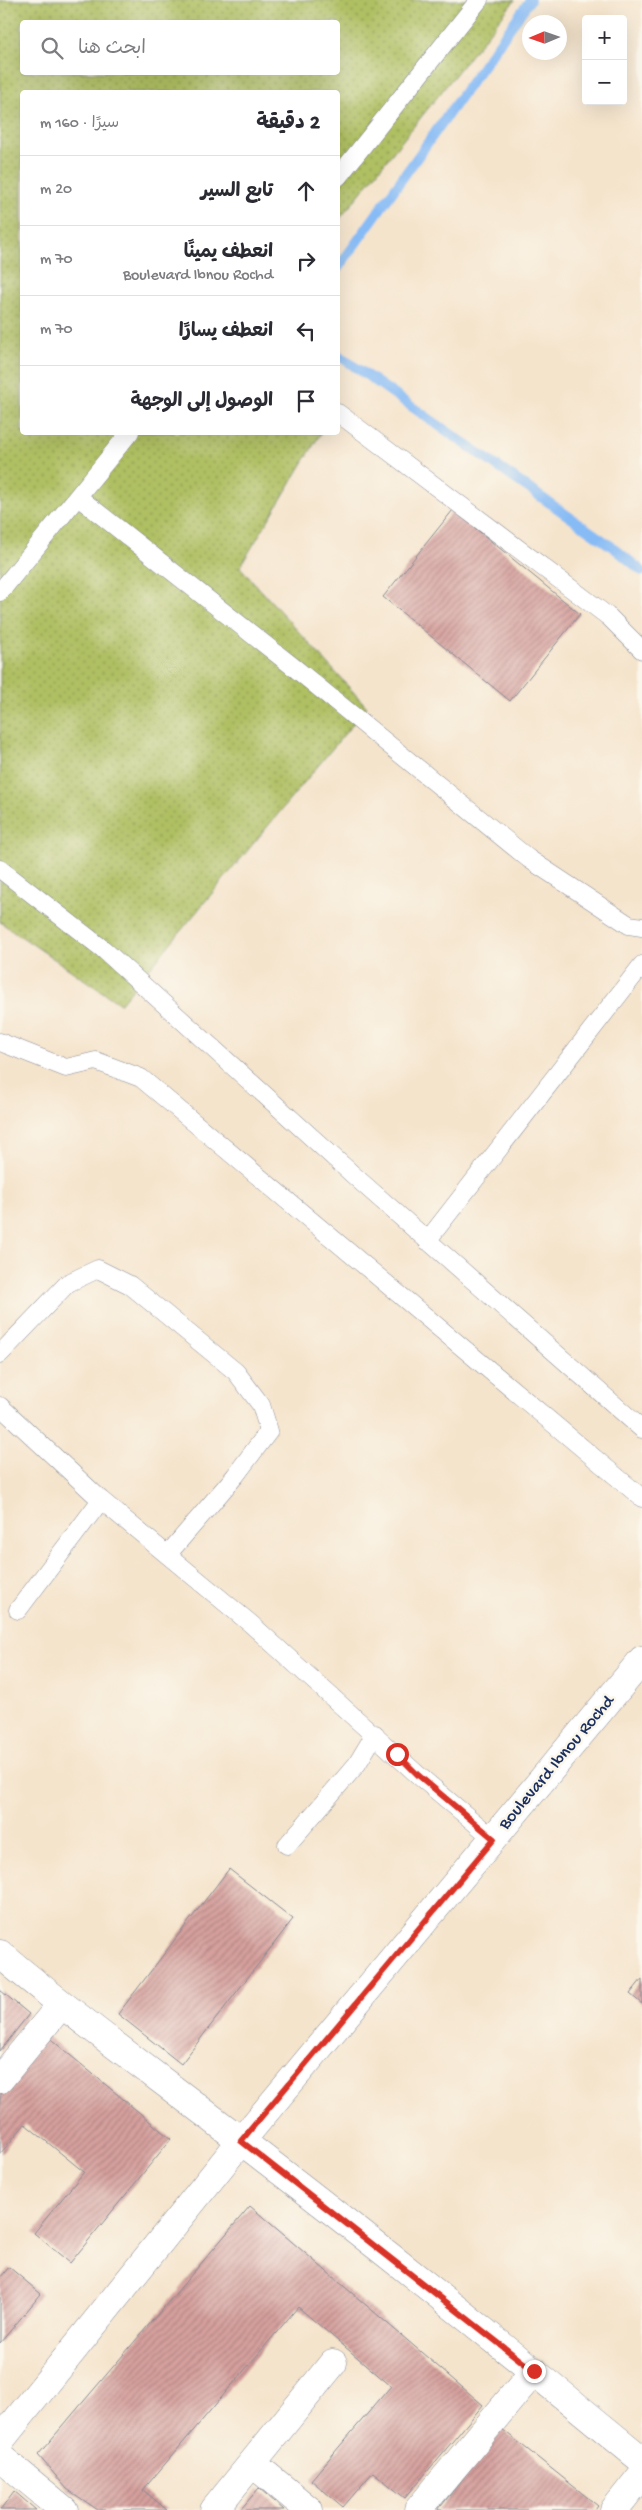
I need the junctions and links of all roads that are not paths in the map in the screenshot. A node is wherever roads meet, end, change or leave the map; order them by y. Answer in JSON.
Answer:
{"nodes":[{"id":1,"x":480,"y":0,"type":"edge"},
{"id":2,"x":340,"y":175,"type":"edge"},
{"id":3,"x":340,"y":415,"type":"edge"},
{"id":4,"x":128,"y":435,"type":"edge"},
{"id":5,"x":78,"y":497,"type":"junction"},
{"id":6,"x":0,"y":592,"type":"edge"},
{"id":7,"x":642,"y":650,"type":"edge"},
{"id":8,"x":0,"y":869,"type":"edge"},
{"id":9,"x":642,"y":928,"type":"edge"},
{"id":10,"x":642,"y":965,"type":"edge"},
{"id":11,"x":0,"y":1042,"type":"edge"},
{"id":12,"x":428,"y":1241,"type":"junction"},
{"id":13,"x":0,"y":1354,"type":"edge"},
{"id":14,"x":0,"y":1406,"type":"edge"},
{"id":15,"x":642,"y":1429,"type":"edge"},
{"id":16,"x":642,"y":1498,"type":"edge"},
{"id":17,"x":101,"y":1500,"type":"junction"},
{"id":18,"x":168,"y":1554,"type":"junction"},
{"id":19,"x":18,"y":1610,"type":"dead end"},
{"id":20,"x":642,"y":1660,"type":"edge"},
{"id":21,"x":375,"y":1734,"type":"junction"},
{"id":22,"x":494,"y":1839,"type":"junction"},
{"id":23,"x":287,"y":1845,"type":"dead end"},
{"id":24,"x":0,"y":1954,"type":"edge"},
{"id":25,"x":61,"y":2005,"type":"junction"},
{"id":26,"x":0,"y":2079,"type":"edge"},
{"id":27,"x":241,"y":2141,"type":"junction"},
{"id":28,"x":333,"y":2363,"type":"dead end"},
{"id":29,"x":534,"y":2371,"type":"junction"},
{"id":30,"x":0,"y":2441,"type":"edge"},
{"id":31,"x":0,"y":2457,"type":"edge"},
{"id":32,"x":642,"y":2460,"type":"edge"},
{"id":33,"x":252,"y":2463,"type":"junction"},
{"id":34,"x":642,"y":2475,"type":"edge"},
{"id":35,"x":64,"y":2510,"type":"edge"},
{"id":36,"x":214,"y":2510,"type":"edge"},
{"id":37,"x":309,"y":2510,"type":"edge"},
{"id":38,"x":418,"y":2510,"type":"edge"},
{"id":39,"x":614,"y":2510,"type":"edge"}],
"edges":[{"from":1,"to":2,"type":"lane"},
{"from":3,"to":7,"type":"lane"},
{"from":4,"to":5,"type":"lane"},
{"from":5,"to":6,"type":"lane"},
{"from":5,"to":9,"type":"lane"},
{"from":8,"to":12,"type":"lane"},
{"from":10,"to":12,"type":"lane"},
{"from":11,"to":16,"type":"lane"},
{"from":12,"to":15,"type":"lane"},
{"from":13,"to":18,"type":"lane"},
{"from":14,"to":17,"type":"lane"},
{"from":17,"to":18,"type":"lane"},
{"from":17,"to":19,"type":"lane"},
{"from":18,"to":21,"type":"lane"},
{"from":20,"to":22,"type":"street","name":"Boulevard Ibnou Rochd"},
{"from":21,"to":22,"type":"lane"},
{"from":21,"to":23,"type":"lane"},
{"from":22,"to":27,"type":"street","name":"Boulevard Ibnou Rochd"},
{"from":24,"to":25,"type":"street"},
{"from":25,"to":26,"type":"street"},
{"from":25,"to":27,"type":"street"},
{"from":27,"to":29,"type":"street"},
{"from":27,"to":30,"type":"street","name":"Boulevard Ibnou Rochd"},
{"from":28,"to":33,"type":"street"},
{"from":29,"to":32,"type":"street"},
{"from":29,"to":38,"type":"street"},
{"from":31,"to":35,"type":"street"},
{"from":33,"to":36,"type":"street"},
{"from":33,"to":37,"type":"street"},
{"from":34,"to":39,"type":"street"}]}
